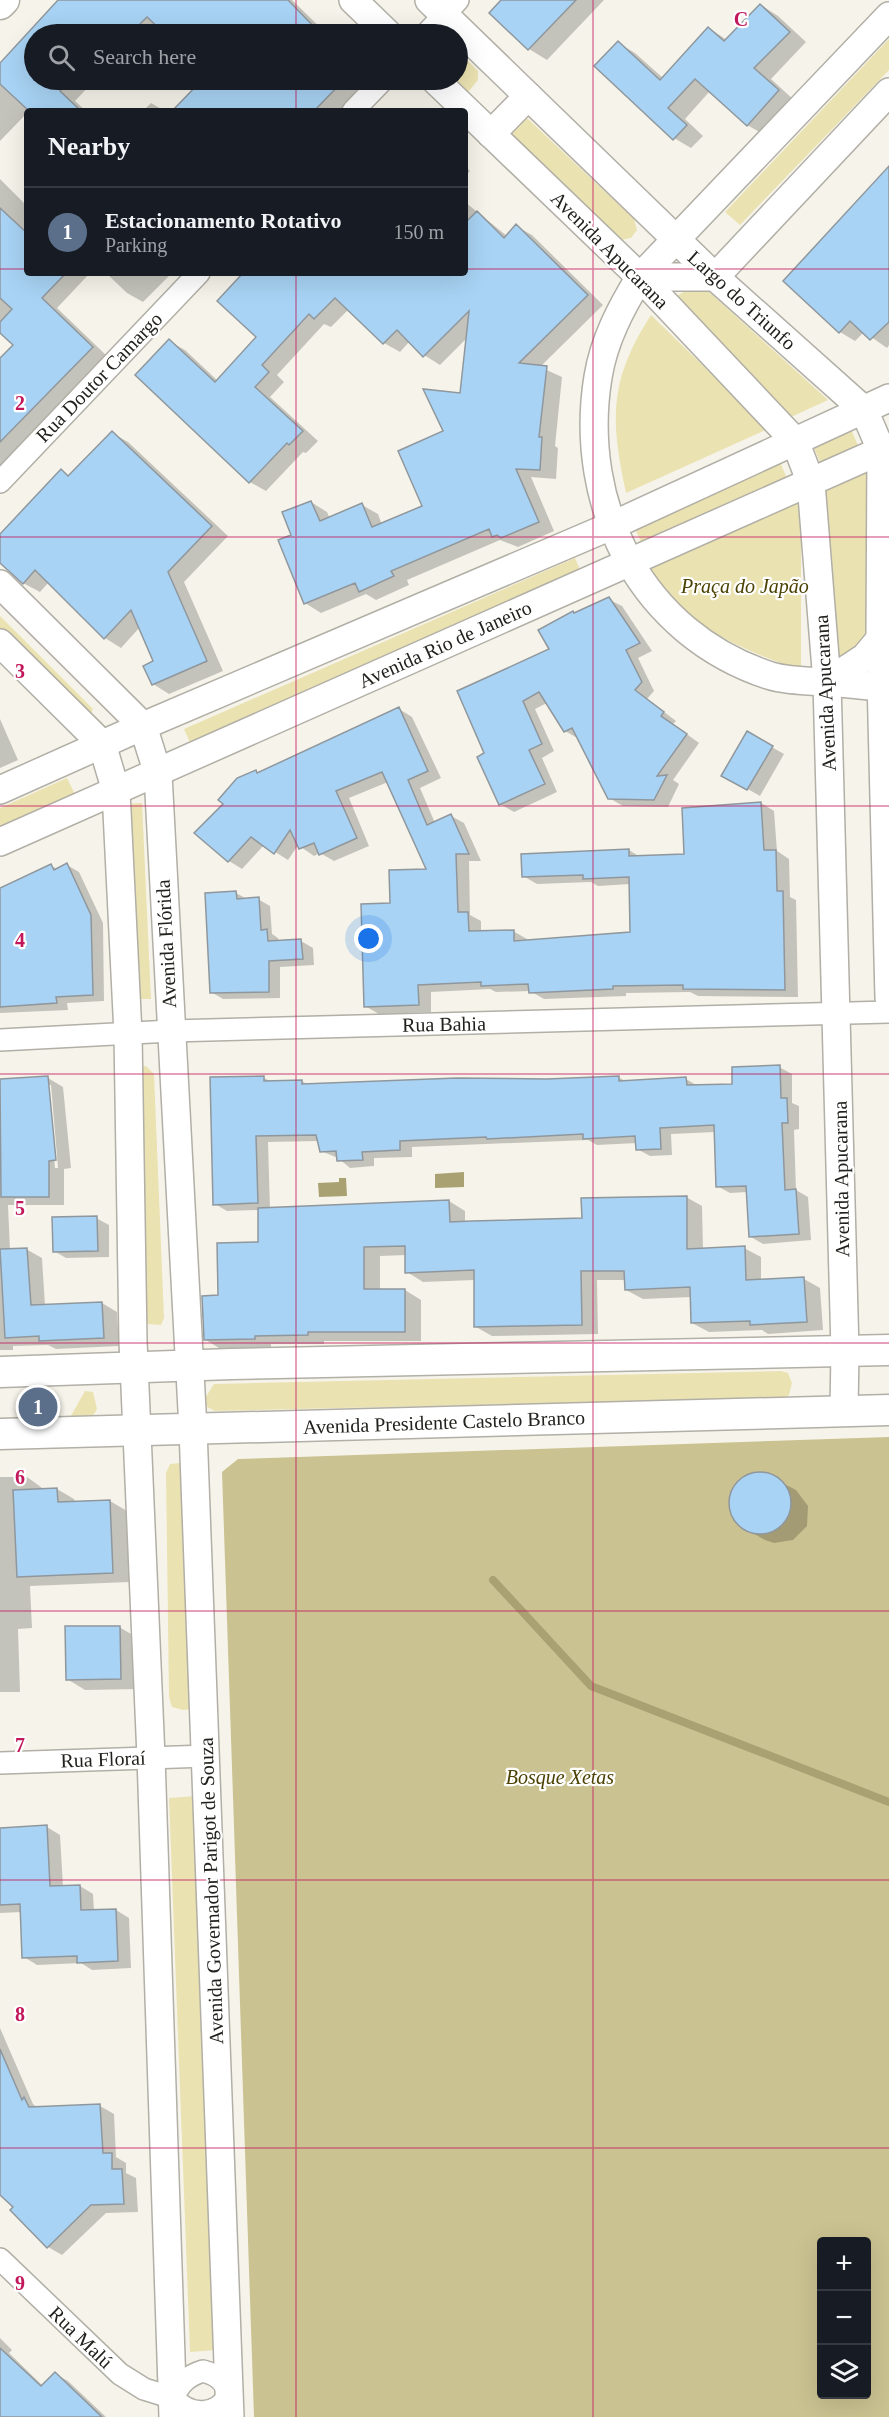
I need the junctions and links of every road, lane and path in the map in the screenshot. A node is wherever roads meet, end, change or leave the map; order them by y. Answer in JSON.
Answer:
{"nodes":[{"id":1,"x":3,"y":0,"type":"edge"},
{"id":2,"x":353,"y":0,"type":"edge"},
{"id":3,"x":0,"y":4,"type":"edge"},
{"id":4,"x":444,"y":5,"type":"edge"},
{"id":5,"x":889,"y":16,"type":"edge"},
{"id":6,"x":378,"y":24,"type":"edge"},
{"id":7,"x":432,"y":24,"type":"edge"},
{"id":8,"x":462,"y":24,"type":"edge"},
{"id":9,"x":468,"y":31,"type":"edge"},
{"id":10,"x":373,"y":90,"type":"edge"},
{"id":11,"x":445,"y":90,"type":"edge"},
{"id":12,"x":889,"y":93,"type":"edge"},
{"id":13,"x":528,"y":96,"type":"junction"},
{"id":14,"x":356,"y":108,"type":"edge"},
{"id":15,"x":464,"y":108,"type":"edge"},
{"id":16,"x":468,"y":112,"type":"edge"},
{"id":17,"x":491,"y":134,"type":"junction"},
{"id":18,"x":676,"y":239,"type":"junction"},
{"id":19,"x":196,"y":276,"type":"edge"},
{"id":20,"x":640,"y":277,"type":"junction"},
{"id":21,"x":716,"y":277,"type":"junction"},
{"id":22,"x":889,"y":398,"type":"edge"},
{"id":23,"x":864,"y":410,"type":"junction"},
{"id":24,"x":795,"y":441,"type":"junction"},
{"id":25,"x":885,"y":448,"type":"edge"},
{"id":26,"x":0,"y":482,"type":"edge"},
{"id":27,"x":811,"y":483,"type":"junction"},
{"id":28,"x":611,"y":526,"type":"junction"},
{"id":29,"x":628,"y":561,"type":"junction"},
{"id":30,"x":0,"y":584,"type":"edge"},
{"id":31,"x":884,"y":639,"type":"edge"},
{"id":32,"x":0,"y":643,"type":"edge"},
{"id":33,"x":827,"y":682,"type":"junction"},
{"id":34,"x":885,"y":687,"type":"edge"},
{"id":35,"x":143,"y":726,"type":"junction"},
{"id":36,"x":102,"y":744,"type":"junction"},
{"id":37,"x":158,"y":774,"type":"junction"},
{"id":38,"x":0,"y":790,"type":"edge"},
{"id":39,"x":116,"y":791,"type":"junction"},
{"id":40,"x":0,"y":842,"type":"edge"},
{"id":41,"x":889,"y":998,"type":"edge"},
{"id":42,"x":889,"y":1012,"type":"edge"},
{"id":43,"x":837,"y":1014,"type":"junction"},
{"id":44,"x":171,"y":1031,"type":"junction"},
{"id":45,"x":128,"y":1034,"type":"junction"},
{"id":46,"x":0,"y":1040,"type":"edge"},
{"id":47,"x":889,"y":1350,"type":"edge"},
{"id":48,"x":846,"y":1351,"type":"junction"},
{"id":49,"x":190,"y":1365,"type":"junction"},
{"id":50,"x":135,"y":1367,"type":"junction"},
{"id":51,"x":0,"y":1372,"type":"edge"},
{"id":52,"x":844,"y":1410,"type":"junction"},
{"id":53,"x":889,"y":1410,"type":"edge"},
{"id":54,"x":138,"y":1429,"type":"junction"},
{"id":55,"x":193,"y":1429,"type":"junction"},
{"id":56,"x":0,"y":1434,"type":"edge"},
{"id":57,"x":207,"y":1756,"type":"junction"},
{"id":58,"x":151,"y":1757,"type":"junction"},
{"id":59,"x":0,"y":1763,"type":"edge"},
{"id":60,"x":0,"y":2259,"type":"edge"},
{"id":61,"x":230,"y":2405,"type":"edge"},
{"id":62,"x":173,"y":2408,"type":"edge"}],
"edges":[{"from":1,"to":3,"type":"main road"},
{"from":2,"to":6,"type":"street"},
{"from":4,"to":7,"type":"street"},
{"from":4,"to":8,"type":"street"},
{"from":5,"to":18,"type":"street"},
{"from":9,"to":13,"type":"street"},
{"from":10,"to":14,"type":"street"},
{"from":11,"to":15,"type":"street","name":"Avenida Apucarana"},
{"from":12,"to":21,"type":"street"},
{"from":13,"to":17,"type":"street"},
{"from":13,"to":18,"type":"street"},
{"from":16,"to":17,"type":"street","name":"Avenida Apucarana"},
{"from":17,"to":20,"type":"street","name":"Avenida Apucarana"},
{"from":18,"to":20,"type":"street","name":"Largo do Triunfo"},
{"from":18,"to":21,"type":"street","name":"Largo do Triunfo"},
{"from":19,"to":26,"type":"street","name":"Rua Doutor Camargo"},
{"from":20,"to":21,"type":"street"},
{"from":20,"to":24,"type":"street","name":"Avenida Apucarana"},
{"from":20,"to":28,"type":"street","name":"Largo do Triunfo"},
{"from":21,"to":23,"type":"street","name":"Largo do Triunfo"},
{"from":22,"to":23,"type":"street"},
{"from":23,"to":24,"type":"street"},
{"from":23,"to":25,"type":"street","name":"Largo do Triunfo"},
{"from":24,"to":27,"type":"street","name":"Avenida Apucarana"},
{"from":24,"to":28,"type":"street"},
{"from":25,"to":27,"type":"street","name":"Avenida Rio de Janeiro"},
{"from":25,"to":31,"type":"street","name":"Largo do Triunfo"},
{"from":27,"to":29,"type":"street","name":"Avenida Rio de Janeiro"},
{"from":27,"to":33,"type":"street","name":"Avenida Apucarana"},
{"from":28,"to":29,"type":"street","name":"Largo do Triunfo"},
{"from":28,"to":35,"type":"street"},
{"from":29,"to":33,"type":"street","name":"Largo do Triunfo"},
{"from":29,"to":37,"type":"street","name":"Avenida Rio de Janeiro"},
{"from":30,"to":35,"type":"street","name":"Avenida Flórida"},
{"from":31,"to":33,"type":"street"},
{"from":31,"to":34,"type":"street"},
{"from":32,"to":36,"type":"street"},
{"from":33,"to":34,"type":"street","name":"Largo do Triunfo"},
{"from":33,"to":43,"type":"street","name":"Avenida Apucarana"},
{"from":34,"to":41,"type":"street"},
{"from":35,"to":36,"type":"street"},
{"from":35,"to":37,"type":"street","name":"Avenida Flórida"},
{"from":36,"to":38,"type":"street"},
{"from":36,"to":39,"type":"street"},
{"from":37,"to":39,"type":"street","name":"Avenida Rio de Janeiro"},
{"from":37,"to":44,"type":"street","name":"Avenida Flórida"},
{"from":39,"to":40,"type":"street","name":"Avenida Rio de Janeiro"},
{"from":39,"to":45,"type":"street"},
{"from":42,"to":43,"type":"street","name":"Rua Bahia"},
{"from":43,"to":44,"type":"street","name":"Rua Bahia"},
{"from":43,"to":48,"type":"street","name":"Avenida Apucarana"},
{"from":44,"to":45,"type":"street","name":"Rua Bahia"},
{"from":44,"to":49,"type":"street","name":"Avenida Flórida"},
{"from":45,"to":46,"type":"street","name":"Rua Bahia"},
{"from":45,"to":50,"type":"street"},
{"from":47,"to":48,"type":"main road"},
{"from":48,"to":49,"type":"main road"},
{"from":48,"to":52,"type":"street","name":"Avenida Apucarana"},
{"from":49,"to":50,"type":"main road"},
{"from":49,"to":55,"type":"street","name":"Avenida Governador Parigot de Souza"},
{"from":50,"to":51,"type":"main road"},
{"from":50,"to":54,"type":"street"},
{"from":52,"to":53,"type":"main road","name":"Avenida Presidente Castelo Branco"},
{"from":52,"to":55,"type":"main road","name":"Avenida Presidente Castelo Branco"},
{"from":54,"to":55,"type":"main road","name":"Avenida Presidente Castelo Branco"},
{"from":54,"to":56,"type":"main road","name":"Avenida Presidente Castelo Branco"},
{"from":54,"to":58,"type":"street"},
{"from":55,"to":57,"type":"street","name":"Avenida Governador Parigot de Souza"},
{"from":57,"to":58,"type":"street","name":"Rua Floraí"},
{"from":57,"to":61,"type":"street","name":"Avenida Governador Parigot de Souza"},
{"from":58,"to":59,"type":"street","name":"Rua Floraí"},
{"from":58,"to":62,"type":"street"},
{"from":60,"to":62,"type":"street","name":"Rua Malú"},
{"from":61,"to":62,"type":"street","name":"Rua Malú"},
{"from":61,"to":62,"type":"street"}]}
